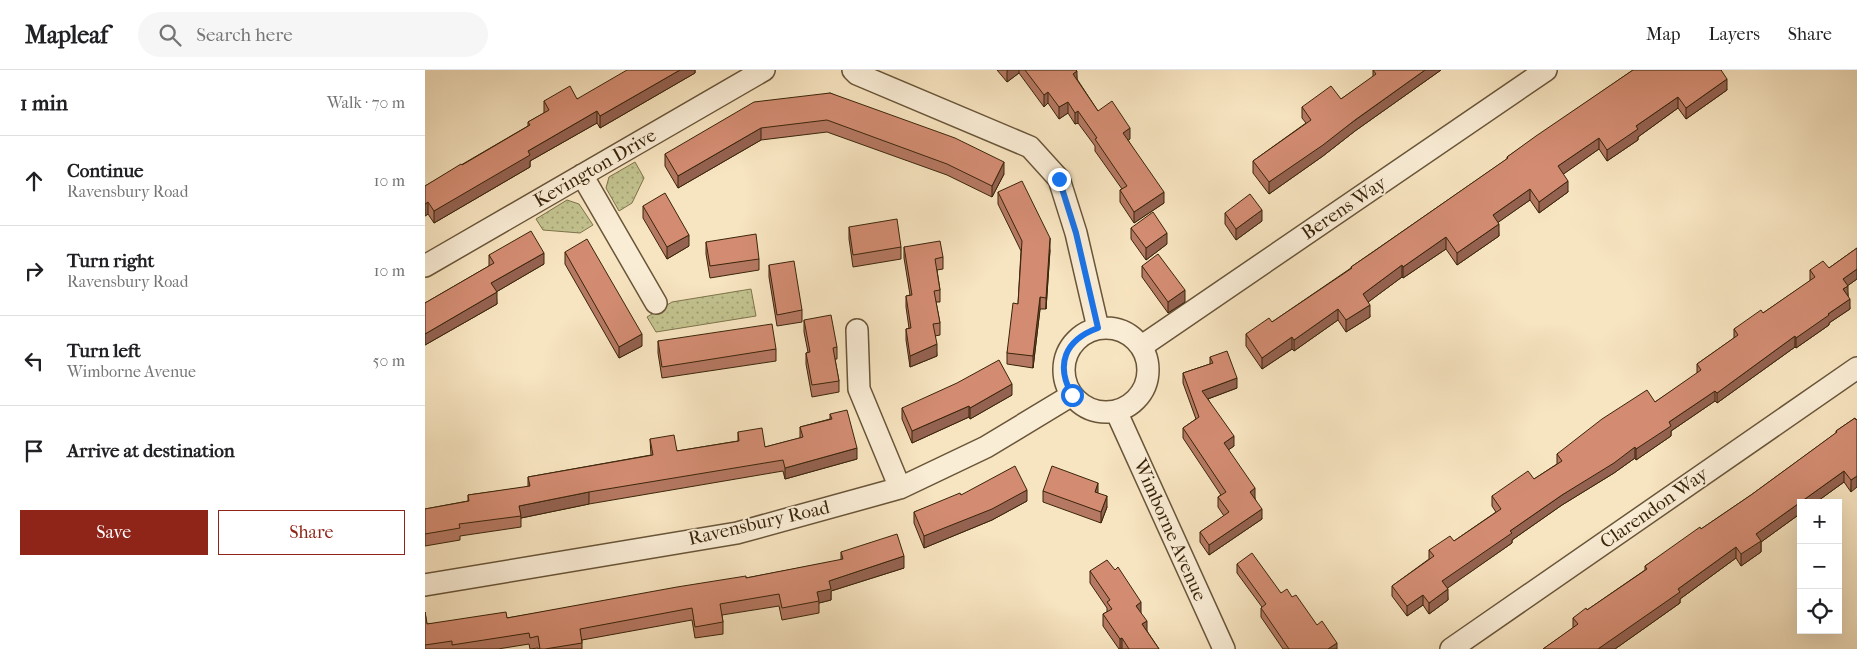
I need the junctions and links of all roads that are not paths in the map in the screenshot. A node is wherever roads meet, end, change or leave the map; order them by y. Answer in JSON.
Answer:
{"nodes":[{"id":1,"x":764,"y":70,"type":"edge"},
{"id":2,"x":853,"y":70,"type":"edge"},
{"id":3,"x":1546,"y":70,"type":"edge"},
{"id":4,"x":582,"y":175,"type":"junction"},
{"id":5,"x":425,"y":266,"type":"edge"},
{"id":6,"x":656,"y":303,"type":"dead end"},
{"id":7,"x":1098,"y":328,"type":"junction"},
{"id":8,"x":857,"y":330,"type":"dead end"},
{"id":9,"x":1142,"y":346,"type":"junction"},
{"id":10,"x":1857,"y":368,"type":"edge"},
{"id":11,"x":1072,"y":395,"type":"junction"},
{"id":12,"x":1116,"y":411,"type":"junction"},
{"id":13,"x":900,"y":488,"type":"junction"},
{"id":14,"x":425,"y":585,"type":"edge"},
{"id":15,"x":1224,"y":649,"type":"edge"},
{"id":16,"x":1451,"y":649,"type":"edge"}],
"edges":[{"from":1,"to":4,"type":"street","name":"Kevington Drive"},
{"from":2,"to":7,"type":"street"},
{"from":3,"to":9,"type":"street","name":"Berens Way"},
{"from":4,"to":5,"type":"street","name":"Kevington Drive"},
{"from":4,"to":6,"type":"street"},
{"from":7,"to":9,"type":"street"},
{"from":7,"to":11,"type":"street"},
{"from":8,"to":13,"type":"street"},
{"from":9,"to":12,"type":"street"},
{"from":10,"to":16,"type":"street","name":"Clarendon Way"},
{"from":11,"to":12,"type":"street"},
{"from":11,"to":13,"type":"street","name":"Ravensbury Road"},
{"from":12,"to":15,"type":"street","name":"Wimborne Avenue"},
{"from":13,"to":14,"type":"street","name":"Ravensbury Road"}]}
